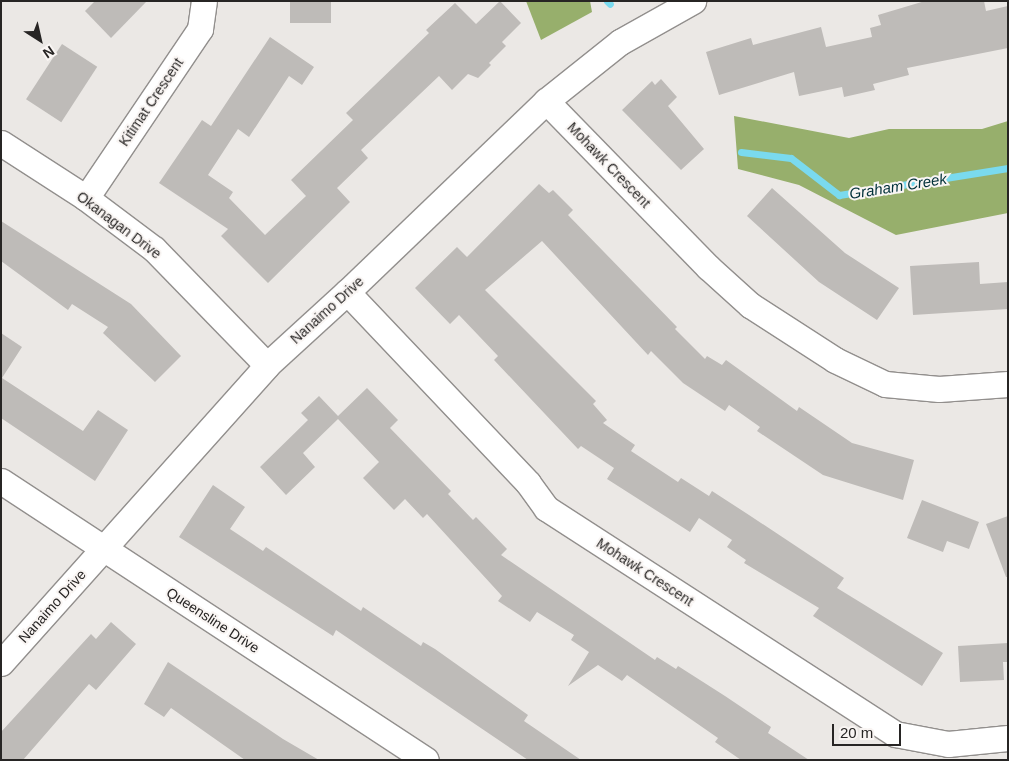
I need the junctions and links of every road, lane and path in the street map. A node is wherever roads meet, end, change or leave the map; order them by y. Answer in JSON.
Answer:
{"nodes":[{"id":1,"x":204,"y":1,"type":"edge"},
{"id":2,"x":693,"y":1,"type":"edge"},
{"id":3,"x":546,"y":101,"type":"junction"},
{"id":4,"x":1,"y":142,"type":"edge"},
{"id":5,"x":86,"y":198,"type":"junction"},
{"id":6,"x":347,"y":292,"type":"junction"},
{"id":7,"x":267,"y":364,"type":"junction"},
{"id":8,"x":1008,"y":384,"type":"edge"},
{"id":9,"x":1,"y":481,"type":"edge"},
{"id":10,"x":104,"y":548,"type":"junction"},
{"id":11,"x":1,"y":662,"type":"edge"},
{"id":12,"x":1008,"y":738,"type":"edge"},
{"id":13,"x":426,"y":760,"type":"edge"}],
"edges":[{"from":1,"to":5,"type":"street","name":"Kitimat Crescent"},
{"from":2,"to":3,"type":"street","name":"Nanaimo Drive"},
{"from":3,"to":6,"type":"street","name":"Nanaimo Drive"},
{"from":3,"to":8,"type":"street","name":"Mohawk Crescent"},
{"from":4,"to":5,"type":"street","name":"Okanagan Drive"},
{"from":5,"to":7,"type":"street","name":"Okanagan Drive"},
{"from":6,"to":7,"type":"street","name":"Nanaimo Drive"},
{"from":6,"to":12,"type":"street","name":"Mohawk Crescent"},
{"from":7,"to":10,"type":"street","name":"Nanaimo Drive"},
{"from":9,"to":10,"type":"street","name":"Queensline Drive"},
{"from":10,"to":11,"type":"street","name":"Nanaimo Drive"},
{"from":10,"to":13,"type":"street","name":"Queensline Drive"}]}
